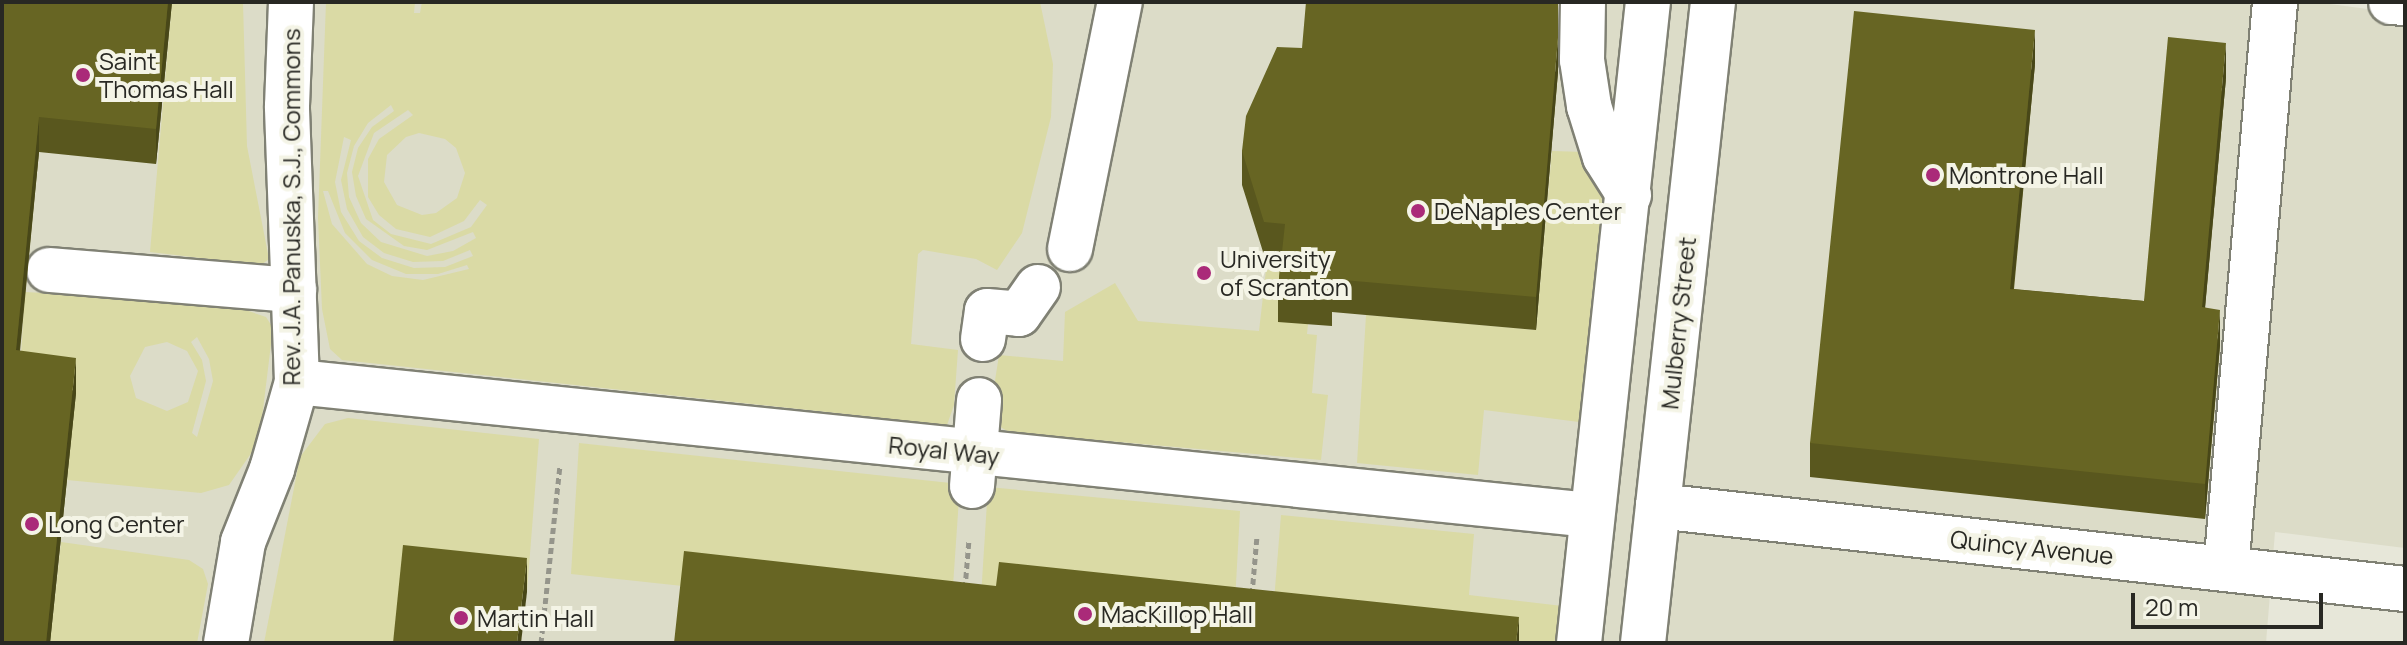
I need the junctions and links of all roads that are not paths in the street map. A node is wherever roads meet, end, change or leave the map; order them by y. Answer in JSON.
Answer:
{"nodes":[{"id":1,"x":291,"y":2,"type":"edge"},
{"id":2,"x":1120,"y":2,"type":"edge"},
{"id":3,"x":1583,"y":2,"type":"edge"},
{"id":4,"x":1648,"y":2,"type":"edge"},
{"id":5,"x":1713,"y":2,"type":"edge"},
{"id":6,"x":2275,"y":2,"type":"edge"},
{"id":7,"x":2391,"y":2,"type":"edge"},
{"id":8,"x":2405,"y":3,"type":"edge"},
{"id":9,"x":1629,"y":195,"type":"junction"},
{"id":10,"x":1070,"y":249,"type":"dead end"},
{"id":11,"x":49,"y":270,"type":"dead end"},
{"id":12,"x":1038,"y":287,"type":"dead end"},
{"id":13,"x":294,"y":290,"type":"junction"},
{"id":14,"x":983,"y":339,"type":"dead end"},
{"id":15,"x":297,"y":382,"type":"junction"},
{"id":16,"x":979,"y":400,"type":"dead end"},
{"id":17,"x":974,"y":469,"type":"junction"},
{"id":18,"x":1658,"y":506,"type":"junction"},
{"id":19,"x":1591,"y":515,"type":"junction"},
{"id":20,"x":2226,"y":569,"type":"junction"},
{"id":21,"x":2405,"y":589,"type":"edge"},
{"id":22,"x":226,"y":643,"type":"edge"},
{"id":23,"x":1579,"y":643,"type":"edge"},
{"id":24,"x":1643,"y":643,"type":"edge"}],
"edges":[{"from":1,"to":13,"type":"street","name":"Rev. J.A. Panuska, S.J., Commons"},
{"from":2,"to":10,"type":"street"},
{"from":3,"to":9,"type":"street"},
{"from":4,"to":9,"type":"street"},
{"from":5,"to":18,"type":"street","name":"Mulberry Street"},
{"from":6,"to":20,"type":"street"},
{"from":7,"to":8,"type":"street"},
{"from":9,"to":19,"type":"street"},
{"from":11,"to":13,"type":"street"},
{"from":12,"to":14,"type":"street"},
{"from":13,"to":15,"type":"street","name":"Rev. J.A. Panuska, S.J., Commons"},
{"from":15,"to":17,"type":"street","name":"Royal Way"},
{"from":15,"to":22,"type":"street","name":"Rev. J.A. Panuska, S.J., Commons"},
{"from":16,"to":17,"type":"street"},
{"from":17,"to":19,"type":"street","name":"Royal Way"},
{"from":18,"to":20,"type":"street","name":"Quincy Avenue"},
{"from":18,"to":24,"type":"street","name":"Mulberry Street"},
{"from":19,"to":23,"type":"street"},
{"from":20,"to":21,"type":"street","name":"Quincy Avenue"}]}
